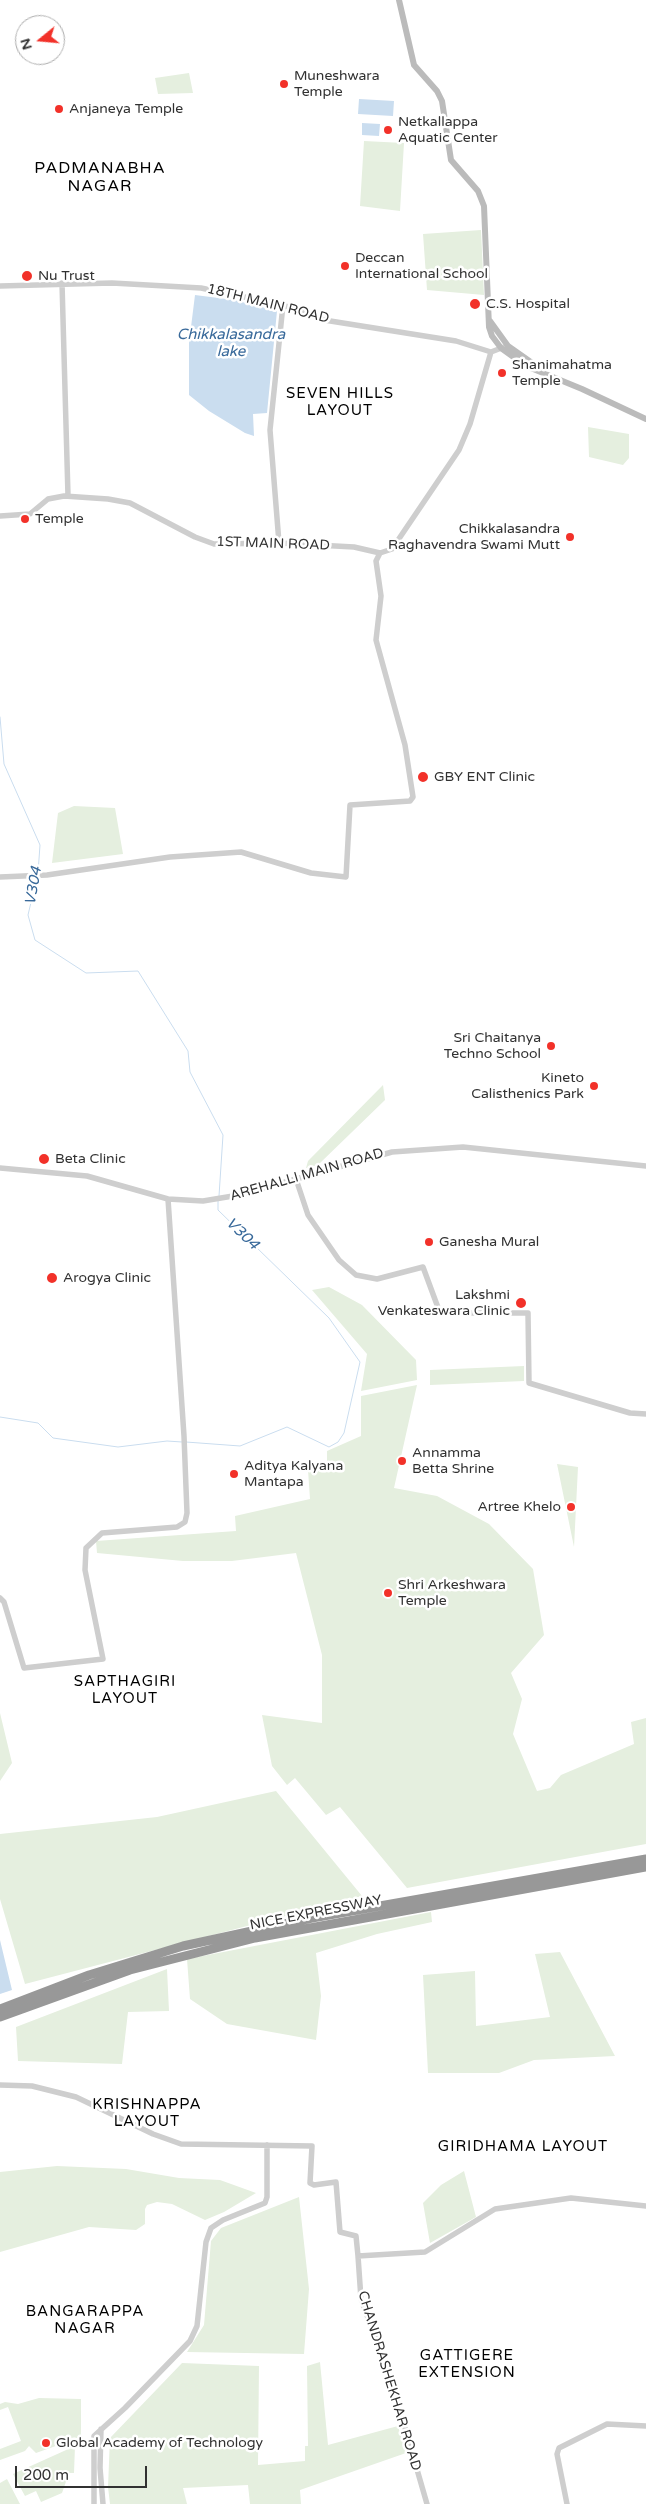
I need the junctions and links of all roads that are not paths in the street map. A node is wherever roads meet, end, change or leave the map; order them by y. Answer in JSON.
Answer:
{"nodes":[{"id":1,"x":399,"y":0,"type":"edge"},
{"id":2,"x":62,"y":283,"type":"junction"},
{"id":3,"x":0,"y":286,"type":"edge"},
{"id":4,"x":283,"y":305,"type":"junction"},
{"id":5,"x":505,"y":347,"type":"junction"},
{"id":6,"x":490,"y":352,"type":"junction"},
{"id":7,"x":646,"y":420,"type":"edge"},
{"id":8,"x":68,"y":496,"type":"junction"},
{"id":9,"x":0,"y":516,"type":"edge"},
{"id":10,"x":279,"y":543,"type":"junction"},
{"id":11,"x":380,"y":553,"type":"junction"},
{"id":12,"x":0,"y":877,"type":"edge"},
{"id":13,"x":646,"y":1166,"type":"edge"},
{"id":14,"x":0,"y":1168,"type":"edge"},
{"id":15,"x":296,"y":1179,"type":"junction"},
{"id":16,"x":168,"y":1199,"type":"junction"},
{"id":17,"x":646,"y":1414,"type":"edge"},
{"id":18,"x":0,"y":1598,"type":"edge"},
{"id":19,"x":646,"y":1859,"type":"edge"},
{"id":20,"x":646,"y":1867,"type":"edge"},
{"id":21,"x":0,"y":2009,"type":"edge"},
{"id":22,"x":0,"y":2017,"type":"edge"},
{"id":23,"x":0,"y":2085,"type":"edge"},
{"id":24,"x":267,"y":2145,"type":"junction"},
{"id":25,"x":646,"y":2206,"type":"edge"},
{"id":26,"x":358,"y":2256,"type":"junction"},
{"id":27,"x":646,"y":2426,"type":"edge"},
{"id":28,"x":101,"y":2429,"type":"junction"},
{"id":29,"x":94,"y":2504,"type":"edge"},
{"id":30,"x":103,"y":2504,"type":"edge"},
{"id":31,"x":427,"y":2504,"type":"edge"},
{"id":32,"x":567,"y":2504,"type":"edge"}],
"edges":[{"from":1,"to":5,"type":"main road"},
{"from":2,"to":3,"type":"street","name":"18TH MAIN ROAD"},
{"from":2,"to":4,"type":"street","name":"18TH MAIN ROAD"},
{"from":2,"to":8,"type":"street"},
{"from":4,"to":6,"type":"street","name":"18TH MAIN ROAD"},
{"from":4,"to":10,"type":"street"},
{"from":5,"to":6,"type":"street"},
{"from":5,"to":7,"type":"main road"},
{"from":6,"to":11,"type":"street"},
{"from":8,"to":9,"type":"street","name":"1ST MAIN ROAD"},
{"from":8,"to":10,"type":"street","name":"1ST MAIN ROAD"},
{"from":10,"to":11,"type":"street","name":"1ST MAIN ROAD"},
{"from":11,"to":12,"type":"street"},
{"from":13,"to":15,"type":"street","name":"AREHALLI MAIN ROAD"},
{"from":14,"to":16,"type":"street","name":"AREHALLI MAIN ROAD"},
{"from":15,"to":16,"type":"street","name":"AREHALLI MAIN ROAD"},
{"from":15,"to":17,"type":"street"},
{"from":16,"to":18,"type":"street"},
{"from":19,"to":21,"type":"highway","name":"NICE EXPRESSWAY"},
{"from":20,"to":22,"type":"highway","name":"NICE EXPRESSWAY"},
{"from":23,"to":24,"type":"street"},
{"from":24,"to":26,"type":"street","name":"CHANDRASHEKHAR ROAD"},
{"from":24,"to":28,"type":"street"},
{"from":25,"to":26,"type":"street"},
{"from":26,"to":31,"type":"street","name":"CHANDRASHEKHAR ROAD"},
{"from":27,"to":32,"type":"street"},
{"from":28,"to":29,"type":"street"},
{"from":28,"to":30,"type":"street"}]}
